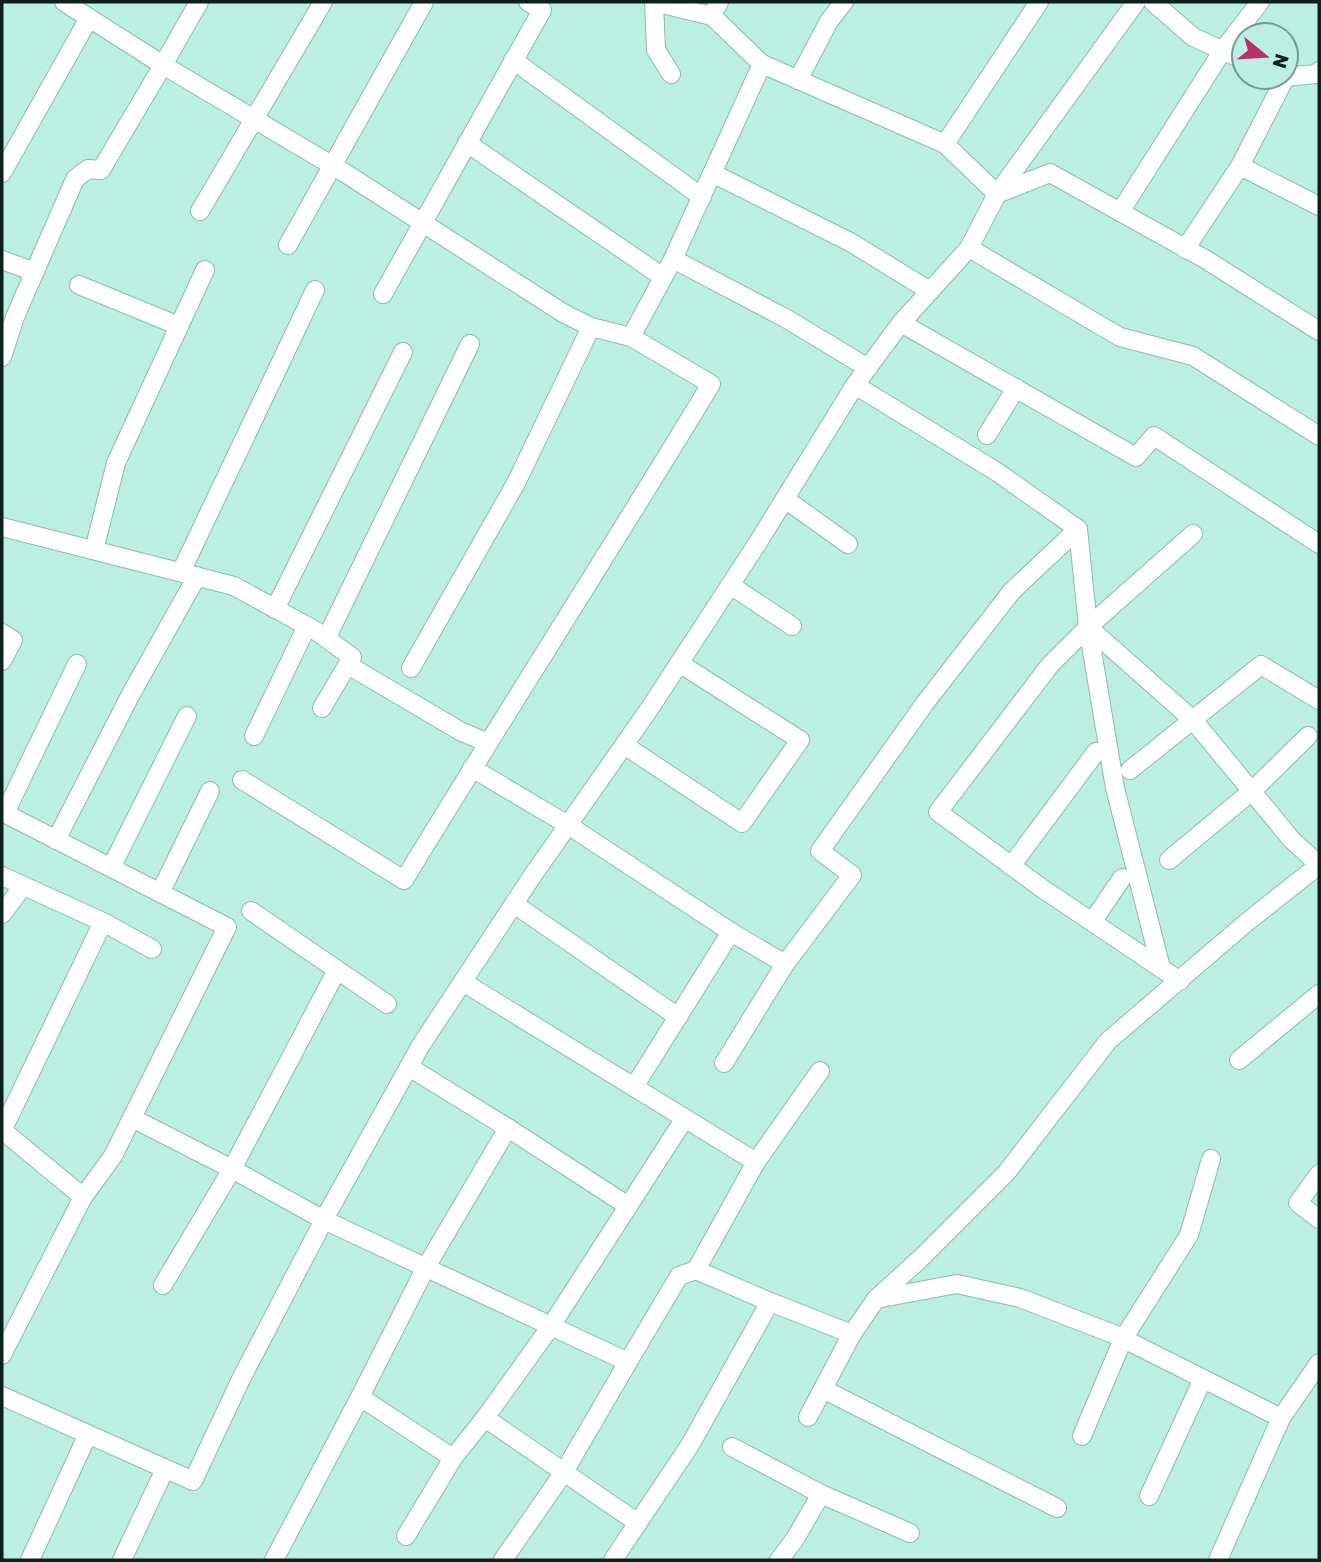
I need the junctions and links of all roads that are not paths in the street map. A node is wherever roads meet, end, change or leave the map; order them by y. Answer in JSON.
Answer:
{"nodes":[{"id":1,"x":200,"y":2,"type":"edge"},
{"id":2,"x":323,"y":2,"type":"edge"},
{"id":3,"x":424,"y":2,"type":"edge"},
{"id":4,"x":654,"y":2,"type":"edge"},
{"id":5,"x":844,"y":2,"type":"edge"},
{"id":6,"x":1039,"y":2,"type":"edge"},
{"id":7,"x":1136,"y":2,"type":"edge"},
{"id":8,"x":1153,"y":2,"type":"edge"},
{"id":9,"x":1260,"y":2,"type":"edge"},
{"id":10,"x":71,"y":3,"type":"edge"},
{"id":11,"x":539,"y":4,"type":"edge"},
{"id":12,"x":715,"y":9,"type":"edge"},
{"id":13,"x":89,"y":18,"type":"junction"},
{"id":14,"x":1223,"y":50,"type":"junction"},
{"id":15,"x":1230,"y":53,"type":"edge"},
{"id":16,"x":513,"y":60,"type":"junction"},
{"id":17,"x":762,"y":64,"type":"junction"},
{"id":18,"x":163,"y":65,"type":"junction"},
{"id":19,"x":1319,"y":71,"type":"edge"},
{"id":20,"x":671,"y":74,"type":"dead end"},
{"id":21,"x":1300,"y":76,"type":"edge"},
{"id":22,"x":798,"y":79,"type":"junction"},
{"id":23,"x":1277,"y":91,"type":"edge"},
{"id":24,"x":254,"y":119,"type":"junction"},
{"id":25,"x":467,"y":143,"type":"junction"},
{"id":26,"x":945,"y":144,"type":"junction"},
{"id":27,"x":333,"y":166,"type":"junction"},
{"id":28,"x":1240,"y":166,"type":"junction"},
{"id":29,"x":2,"y":173,"type":"edge"},
{"id":30,"x":712,"y":173,"type":"junction"},
{"id":31,"x":997,"y":194,"type":"junction"},
{"id":32,"x":702,"y":197,"type":"junction"},
{"id":33,"x":1319,"y":206,"type":"edge"},
{"id":34,"x":200,"y":211,"type":"dead end"},
{"id":35,"x":1119,"y":212,"type":"junction"},
{"id":36,"x":424,"y":223,"type":"junction"},
{"id":37,"x":288,"y":245,"type":"dead end"},
{"id":38,"x":969,"y":248,"type":"junction"},
{"id":39,"x":1185,"y":249,"type":"junction"},
{"id":40,"x":673,"y":259,"type":"junction"},
{"id":41,"x":2,"y":260,"type":"edge"},
{"id":42,"x":205,"y":270,"type":"dead end"},
{"id":43,"x":35,"y":272,"type":"junction"},
{"id":44,"x":663,"y":277,"type":"junction"},
{"id":45,"x":79,"y":285,"type":"dead end"},
{"id":46,"x":315,"y":290,"type":"dead end"},
{"id":47,"x":930,"y":291,"type":"junction"},
{"id":48,"x":383,"y":294,"type":"dead end"},
{"id":49,"x":901,"y":323,"type":"junction"},
{"id":50,"x":179,"y":327,"type":"junction"},
{"id":51,"x":591,"y":327,"type":"junction"},
{"id":52,"x":1319,"y":331,"type":"edge"},
{"id":53,"x":631,"y":337,"type":"junction"},
{"id":54,"x":470,"y":344,"type":"dead end"},
{"id":55,"x":403,"y":352,"type":"dead end"},
{"id":56,"x":2,"y":357,"type":"edge"},
{"id":57,"x":868,"y":368,"type":"junction"},
{"id":58,"x":855,"y":385,"type":"junction"},
{"id":59,"x":1016,"y":388,"type":"junction"},
{"id":60,"x":987,"y":435,"type":"dead end"},
{"id":61,"x":1319,"y":436,"type":"edge"},
{"id":62,"x":785,"y":499,"type":"junction"},
{"id":63,"x":2,"y":527,"type":"edge"},
{"id":64,"x":1078,"y":529,"type":"junction"},
{"id":65,"x":1193,"y":534,"type":"dead end"},
{"id":66,"x":848,"y":544,"type":"dead end"},
{"id":67,"x":1319,"y":544,"type":"edge"},
{"id":68,"x":93,"y":550,"type":"junction"},
{"id":69,"x":189,"y":574,"type":"junction"},
{"id":70,"x":730,"y":585,"type":"junction"},
{"id":71,"x":275,"y":608,"type":"junction"},
{"id":72,"x":307,"y":626,"type":"junction"},
{"id":73,"x":792,"y":626,"type":"dead end"},
{"id":74,"x":1088,"y":627,"type":"junction"},
{"id":75,"x":2,"y":633,"type":"edge"},
{"id":76,"x":327,"y":638,"type":"junction"},
{"id":77,"x":2,"y":661,"type":"edge"},
{"id":78,"x":679,"y":663,"type":"junction"},
{"id":79,"x":77,"y":664,"type":"dead end"},
{"id":80,"x":348,"y":665,"type":"junction"},
{"id":81,"x":411,"y":667,"type":"dead end"},
{"id":82,"x":1319,"y":700,"type":"edge"},
{"id":83,"x":322,"y":708,"type":"dead end"},
{"id":84,"x":187,"y":716,"type":"dead end"},
{"id":85,"x":1194,"y":720,"type":"junction"},
{"id":86,"x":254,"y":736,"type":"dead end"},
{"id":87,"x":1308,"y":736,"type":"dead end"},
{"id":88,"x":488,"y":743,"type":"junction"},
{"id":89,"x":624,"y":745,"type":"junction"},
{"id":90,"x":1096,"y":752,"type":"dead end"},
{"id":91,"x":472,"y":768,"type":"junction"},
{"id":92,"x":1130,"y":770,"type":"dead end"},
{"id":93,"x":242,"y":780,"type":"dead end"},
{"id":94,"x":210,"y":791,"type":"dead end"},
{"id":95,"x":1252,"y":791,"type":"junction"},
{"id":96,"x":3,"y":813,"type":"edge"},
{"id":97,"x":568,"y":825,"type":"junction"},
{"id":98,"x":56,"y":840,"type":"junction"},
{"id":99,"x":1169,"y":860,"type":"dead end"},
{"id":100,"x":1319,"y":864,"type":"edge"},
{"id":101,"x":1011,"y":866,"type":"junction"},
{"id":102,"x":111,"y":868,"type":"junction"},
{"id":103,"x":2,"y":876,"type":"edge"},
{"id":104,"x":1122,"y":878,"type":"dead end"},
{"id":105,"x":23,"y":886,"type":"junction"},
{"id":106,"x":160,"y":893,"type":"junction"},
{"id":107,"x":514,"y":904,"type":"junction"},
{"id":108,"x":251,"y":911,"type":"dead end"},
{"id":109,"x":2,"y":915,"type":"edge"},
{"id":110,"x":103,"y":922,"type":"junction"},
{"id":111,"x":1092,"y":922,"type":"junction"},
{"id":112,"x":732,"y":932,"type":"junction"},
{"id":113,"x":152,"y":949,"type":"dead end"},
{"id":114,"x":785,"y":964,"type":"junction"},
{"id":115,"x":1161,"y":968,"type":"junction"},
{"id":116,"x":337,"y":970,"type":"junction"},
{"id":117,"x":1180,"y":981,"type":"junction"},
{"id":118,"x":463,"y":982,"type":"junction"},
{"id":119,"x":1319,"y":994,"type":"edge"},
{"id":120,"x":387,"y":1004,"type":"dead end"},
{"id":121,"x":678,"y":1017,"type":"junction"},
{"id":122,"x":1239,"y":1060,"type":"dead end"},
{"id":123,"x":724,"y":1063,"type":"dead end"},
{"id":124,"x":408,"y":1067,"type":"junction"},
{"id":125,"x":820,"y":1071,"type":"dead end"},
{"id":126,"x":634,"y":1087,"type":"junction"},
{"id":127,"x":132,"y":1118,"type":"junction"},
{"id":128,"x":685,"y":1118,"type":"junction"},
{"id":129,"x":508,"y":1128,"type":"junction"},
{"id":130,"x":2,"y":1130,"type":"edge"},
{"id":131,"x":1211,"y":1159,"type":"dead end"},
{"id":132,"x":756,"y":1162,"type":"junction"},
{"id":133,"x":232,"y":1169,"type":"junction"},
{"id":134,"x":1319,"y":1174,"type":"edge"},
{"id":135,"x":83,"y":1197,"type":"junction"},
{"id":136,"x":628,"y":1206,"type":"junction"},
{"id":137,"x":1319,"y":1219,"type":"edge"},
{"id":138,"x":324,"y":1220,"type":"junction"},
{"id":139,"x":426,"y":1267,"type":"junction"},
{"id":140,"x":696,"y":1269,"type":"junction"},
{"id":141,"x":163,"y":1285,"type":"dead end"},
{"id":142,"x":876,"y":1299,"type":"junction"},
{"id":143,"x":770,"y":1302,"type":"junction"},
{"id":144,"x":551,"y":1326,"type":"junction"},
{"id":145,"x":852,"y":1334,"type":"junction"},
{"id":146,"x":1123,"y":1339,"type":"junction"},
{"id":147,"x":2,"y":1355,"type":"edge"},
{"id":148,"x":628,"y":1362,"type":"junction"},
{"id":149,"x":1319,"y":1363,"type":"edge"},
{"id":150,"x":1203,"y":1379,"type":"junction"},
{"id":151,"x":823,"y":1389,"type":"junction"},
{"id":152,"x":2,"y":1395,"type":"edge"},
{"id":153,"x":360,"y":1397,"type":"junction"},
{"id":154,"x":808,"y":1417,"type":"dead end"},
{"id":155,"x":485,"y":1418,"type":"junction"},
{"id":156,"x":1282,"y":1418,"type":"junction"},
{"id":157,"x":88,"y":1434,"type":"junction"},
{"id":158,"x":1082,"y":1436,"type":"dead end"},
{"id":159,"x":732,"y":1447,"type":"dead end"},
{"id":160,"x":453,"y":1458,"type":"junction"},
{"id":161,"x":165,"y":1469,"type":"junction"},
{"id":162,"x":564,"y":1472,"type":"junction"},
{"id":163,"x":821,"y":1494,"type":"junction"},
{"id":164,"x":1149,"y":1496,"type":"dead end"},
{"id":165,"x":1057,"y":1507,"type":"dead end"},
{"id":166,"x":638,"y":1523,"type":"junction"},
{"id":167,"x":910,"y":1533,"type":"dead end"},
{"id":168,"x":406,"y":1536,"type":"dead end"},
{"id":169,"x":30,"y":1560,"type":"edge"},
{"id":170,"x":122,"y":1560,"type":"edge"},
{"id":171,"x":274,"y":1560,"type":"edge"},
{"id":172,"x":503,"y":1560,"type":"edge"},
{"id":173,"x":613,"y":1560,"type":"edge"},
{"id":174,"x":779,"y":1560,"type":"edge"},
{"id":175,"x":1218,"y":1560,"type":"edge"}],
"edges":[{"from":1,"to":18,"type":"street"},
{"from":2,"to":24,"type":"street"},
{"from":3,"to":27,"type":"street"},
{"from":4,"to":12,"type":"street"},
{"from":4,"to":20,"type":"street"},
{"from":5,"to":22,"type":"street"},
{"from":6,"to":26,"type":"street"},
{"from":7,"to":31,"type":"street"},
{"from":8,"to":14,"type":"street"},
{"from":9,"to":14,"type":"street"},
{"from":10,"to":13,"type":"street"},
{"from":11,"to":16,"type":"street"},
{"from":12,"to":17,"type":"street"},
{"from":13,"to":18,"type":"street"},
{"from":13,"to":29,"type":"street"},
{"from":14,"to":15,"type":"street"},
{"from":14,"to":35,"type":"street"},
{"from":16,"to":25,"type":"street"},
{"from":16,"to":32,"type":"street"},
{"from":17,"to":22,"type":"street"},
{"from":17,"to":30,"type":"street"},
{"from":18,"to":24,"type":"street"},
{"from":18,"to":43,"type":"street"},
{"from":19,"to":21,"type":"street"},
{"from":22,"to":26,"type":"street"},
{"from":23,"to":28,"type":"street"},
{"from":24,"to":27,"type":"street"},
{"from":24,"to":34,"type":"street"},
{"from":25,"to":36,"type":"street"},
{"from":25,"to":44,"type":"street"},
{"from":26,"to":31,"type":"street"},
{"from":27,"to":36,"type":"street"},
{"from":27,"to":37,"type":"street"},
{"from":28,"to":33,"type":"street"},
{"from":28,"to":39,"type":"street"},
{"from":30,"to":32,"type":"street"},
{"from":30,"to":47,"type":"street"},
{"from":31,"to":35,"type":"street"},
{"from":31,"to":38,"type":"street"},
{"from":32,"to":40,"type":"street"},
{"from":35,"to":39,"type":"street"},
{"from":36,"to":48,"type":"street"},
{"from":36,"to":51,"type":"street"},
{"from":38,"to":47,"type":"street"},
{"from":38,"to":61,"type":"street"},
{"from":39,"to":52,"type":"street"},
{"from":40,"to":44,"type":"street"},
{"from":40,"to":57,"type":"street"},
{"from":41,"to":43,"type":"street"},
{"from":42,"to":50,"type":"street"},
{"from":43,"to":56,"type":"street"},
{"from":44,"to":53,"type":"street"},
{"from":45,"to":50,"type":"street"},
{"from":46,"to":69,"type":"street"},
{"from":47,"to":49,"type":"street"},
{"from":49,"to":57,"type":"street"},
{"from":49,"to":59,"type":"street"},
{"from":50,"to":68,"type":"street"},
{"from":51,"to":53,"type":"street"},
{"from":51,"to":81,"type":"street"},
{"from":53,"to":88,"type":"street"},
{"from":54,"to":76,"type":"street"},
{"from":55,"to":71,"type":"street"},
{"from":57,"to":58,"type":"street"},
{"from":58,"to":62,"type":"street"},
{"from":58,"to":64,"type":"street"},
{"from":59,"to":60,"type":"street"},
{"from":59,"to":67,"type":"street"},
{"from":62,"to":66,"type":"street"},
{"from":62,"to":70,"type":"street"},
{"from":63,"to":68,"type":"street"},
{"from":64,"to":74,"type":"street"},
{"from":64,"to":114,"type":"street"},
{"from":65,"to":74,"type":"street"},
{"from":68,"to":69,"type":"street"},
{"from":69,"to":71,"type":"street"},
{"from":69,"to":98,"type":"street"},
{"from":70,"to":73,"type":"street"},
{"from":70,"to":78,"type":"street"},
{"from":71,"to":72,"type":"street"},
{"from":72,"to":76,"type":"street"},
{"from":72,"to":86,"type":"street"},
{"from":74,"to":85,"type":"street"},
{"from":74,"to":101,"type":"street"},
{"from":74,"to":115,"type":"street"},
{"from":75,"to":77,"type":"street"},
{"from":76,"to":80,"type":"street"},
{"from":78,"to":89,"type":"street"},
{"from":78,"to":89,"type":"street"},
{"from":79,"to":96,"type":"street"},
{"from":80,"to":83,"type":"street"},
{"from":80,"to":88,"type":"street"},
{"from":82,"to":85,"type":"street"},
{"from":84,"to":102,"type":"street"},
{"from":85,"to":92,"type":"street"},
{"from":85,"to":95,"type":"street"},
{"from":87,"to":95,"type":"street"},
{"from":88,"to":91,"type":"street"},
{"from":89,"to":97,"type":"street"},
{"from":90,"to":101,"type":"street"},
{"from":91,"to":93,"type":"street"},
{"from":91,"to":97,"type":"street"},
{"from":94,"to":106,"type":"street"},
{"from":95,"to":99,"type":"street"},
{"from":95,"to":100,"type":"street"},
{"from":96,"to":98,"type":"street"},
{"from":97,"to":107,"type":"street"},
{"from":97,"to":112,"type":"street"},
{"from":98,"to":102,"type":"street"},
{"from":100,"to":117,"type":"street"},
{"from":101,"to":111,"type":"street"},
{"from":102,"to":106,"type":"street"},
{"from":103,"to":105,"type":"street"},
{"from":104,"to":111,"type":"street"},
{"from":105,"to":109,"type":"street"},
{"from":105,"to":110,"type":"street"},
{"from":106,"to":127,"type":"street"},
{"from":107,"to":118,"type":"street"},
{"from":107,"to":121,"type":"street"},
{"from":108,"to":116,"type":"street"},
{"from":110,"to":113,"type":"street"},
{"from":110,"to":130,"type":"street"},
{"from":111,"to":115,"type":"street"},
{"from":112,"to":114,"type":"street"},
{"from":112,"to":121,"type":"street"},
{"from":114,"to":123,"type":"street"},
{"from":115,"to":117,"type":"street"},
{"from":116,"to":120,"type":"street"},
{"from":116,"to":133,"type":"street"},
{"from":117,"to":142,"type":"street"},
{"from":118,"to":124,"type":"street"},
{"from":118,"to":126,"type":"street"},
{"from":119,"to":122,"type":"street"},
{"from":121,"to":126,"type":"street"},
{"from":124,"to":129,"type":"street"},
{"from":124,"to":138,"type":"street"},
{"from":125,"to":132,"type":"street"},
{"from":126,"to":128,"type":"street"},
{"from":127,"to":133,"type":"street"},
{"from":127,"to":135,"type":"street"},
{"from":128,"to":132,"type":"street"},
{"from":128,"to":136,"type":"street"},
{"from":129,"to":136,"type":"street"},
{"from":129,"to":139,"type":"street"},
{"from":130,"to":135,"type":"street"},
{"from":131,"to":146,"type":"street"},
{"from":132,"to":140,"type":"street"},
{"from":133,"to":138,"type":"street"},
{"from":133,"to":141,"type":"street"},
{"from":134,"to":137,"type":"street"},
{"from":135,"to":147,"type":"street"},
{"from":136,"to":144,"type":"street"},
{"from":138,"to":139,"type":"street"},
{"from":138,"to":161,"type":"street"},
{"from":139,"to":144,"type":"street"},
{"from":139,"to":153,"type":"street"},
{"from":140,"to":143,"type":"street"},
{"from":140,"to":148,"type":"street"},
{"from":142,"to":145,"type":"street"},
{"from":142,"to":146,"type":"street"},
{"from":143,"to":145,"type":"street"},
{"from":143,"to":166,"type":"street"},
{"from":144,"to":148,"type":"street"},
{"from":144,"to":155,"type":"street"},
{"from":145,"to":151,"type":"street"},
{"from":146,"to":150,"type":"street"},
{"from":146,"to":158,"type":"street"},
{"from":148,"to":162,"type":"street"},
{"from":149,"to":156,"type":"street"},
{"from":150,"to":156,"type":"street"},
{"from":150,"to":164,"type":"street"},
{"from":151,"to":154,"type":"street"},
{"from":151,"to":165,"type":"street"},
{"from":152,"to":157,"type":"street"},
{"from":153,"to":160,"type":"street"},
{"from":153,"to":171,"type":"street"},
{"from":155,"to":160,"type":"street"},
{"from":155,"to":162,"type":"street"},
{"from":156,"to":175,"type":"street"},
{"from":157,"to":161,"type":"street"},
{"from":157,"to":169,"type":"street"},
{"from":159,"to":163,"type":"street"},
{"from":160,"to":168,"type":"street"},
{"from":161,"to":170,"type":"street"},
{"from":162,"to":166,"type":"street"},
{"from":162,"to":172,"type":"street"},
{"from":163,"to":167,"type":"street"},
{"from":163,"to":174,"type":"street"},
{"from":166,"to":173,"type":"street"}]}
